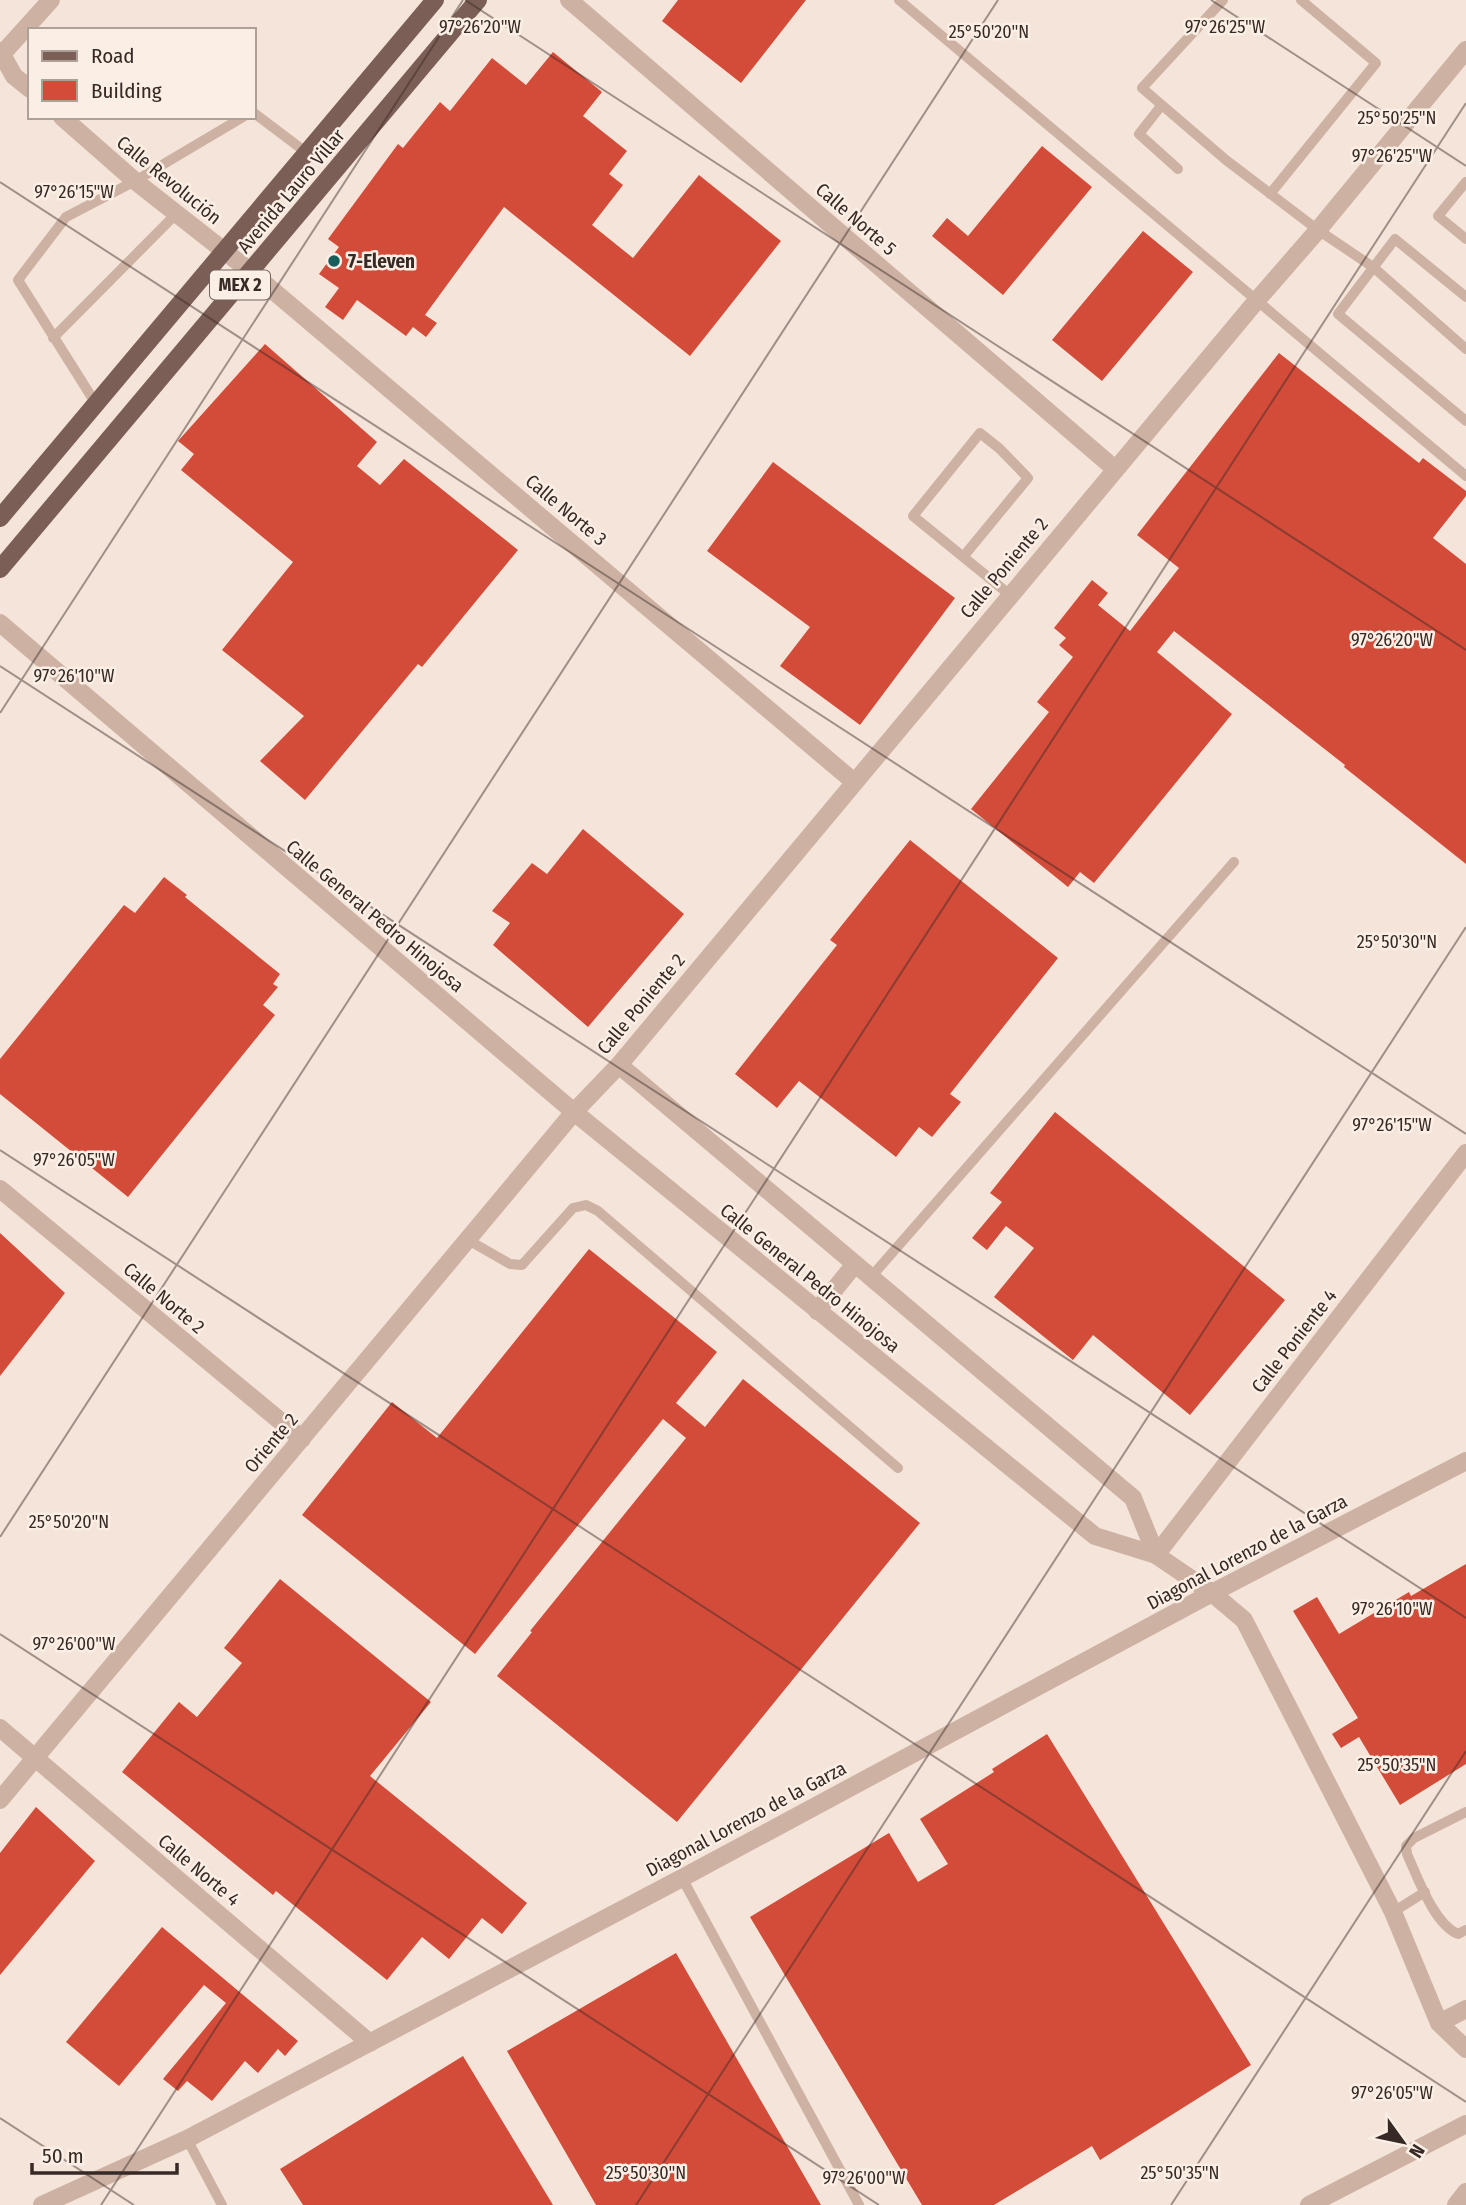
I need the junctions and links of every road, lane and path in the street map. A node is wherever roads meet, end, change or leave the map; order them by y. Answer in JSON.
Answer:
{"nodes":[{"id":1,"x":51,"y":0,"type":"edge"},
{"id":2,"x":435,"y":0,"type":"edge"},
{"id":3,"x":478,"y":0,"type":"edge"},
{"id":4,"x":569,"y":0,"type":"edge"},
{"id":5,"x":899,"y":0,"type":"edge"},
{"id":6,"x":1223,"y":0,"type":"edge"},
{"id":7,"x":1301,"y":0,"type":"edge"},
{"id":8,"x":1,"y":52,"type":"edge"},
{"id":9,"x":1464,"y":55,"type":"edge"},
{"id":10,"x":7,"y":74,"type":"edge"},
{"id":11,"x":28,"y":88,"type":"edge"},
{"id":12,"x":1161,"y":106,"type":"junction"},
{"id":13,"x":256,"y":115,"type":"edge"},
{"id":14,"x":64,"y":119,"type":"edge"},
{"id":15,"x":240,"y":119,"type":"edge"},
{"id":16,"x":307,"y":153,"type":"junction"},
{"id":17,"x":1178,"y":169,"type":"dead end"},
{"id":18,"x":135,"y":181,"type":"junction"},
{"id":19,"x":1466,"y":182,"type":"edge"},
{"id":20,"x":1270,"y":194,"type":"junction"},
{"id":21,"x":176,"y":214,"type":"junction"},
{"id":22,"x":1318,"y":230,"type":"junction"},
{"id":23,"x":1466,"y":239,"type":"edge"},
{"id":24,"x":224,"y":251,"type":"junction"},
{"id":25,"x":1373,"y":267,"type":"junction"},
{"id":26,"x":251,"y":272,"type":"junction"},
{"id":27,"x":1466,"y":297,"type":"edge"},
{"id":28,"x":1258,"y":299,"type":"junction"},
{"id":29,"x":53,"y":338,"type":"junction"},
{"id":30,"x":1466,"y":349,"type":"edge"},
{"id":31,"x":96,"y":404,"type":"junction"},
{"id":32,"x":1466,"y":421,"type":"edge"},
{"id":33,"x":1115,"y":469,"type":"junction"},
{"id":34,"x":1466,"y":476,"type":"edge"},
{"id":35,"x":0,"y":518,"type":"edge"},
{"id":36,"x":963,"y":557,"type":"junction"},
{"id":37,"x":0,"y":569,"type":"edge"},
{"id":38,"x":1010,"y":595,"type":"junction"},
{"id":39,"x":0,"y":623,"type":"edge"},
{"id":40,"x":853,"y":781,"type":"junction"},
{"id":41,"x":1234,"y":862,"type":"dead end"},
{"id":42,"x":619,"y":1065,"type":"junction"},
{"id":43,"x":573,"y":1112,"type":"junction"},
{"id":44,"x":1466,"y":1153,"type":"edge"},
{"id":45,"x":0,"y":1189,"type":"edge"},
{"id":46,"x":468,"y":1240,"type":"junction"},
{"id":47,"x":855,"y":1264,"type":"junction"},
{"id":48,"x":871,"y":1277,"type":"junction"},
{"id":49,"x":817,"y":1311,"type":"junction"},
{"id":50,"x":302,"y":1439,"type":"junction"},
{"id":51,"x":1466,"y":1461,"type":"edge"},
{"id":52,"x":898,"y":1468,"type":"dead end"},
{"id":53,"x":1156,"y":1555,"type":"junction"},
{"id":54,"x":1212,"y":1593,"type":"junction"},
{"id":55,"x":0,"y":1728,"type":"edge"},
{"id":56,"x":35,"y":1758,"type":"junction"},
{"id":57,"x":0,"y":1800,"type":"edge"},
{"id":58,"x":1466,"y":1812,"type":"edge"},
{"id":59,"x":682,"y":1878,"type":"junction"},
{"id":60,"x":1425,"y":1892,"type":"junction"},
{"id":61,"x":1393,"y":1912,"type":"junction"},
{"id":62,"x":1466,"y":1930,"type":"edge"},
{"id":63,"x":1466,"y":2009,"type":"edge"},
{"id":64,"x":1439,"y":2023,"type":"junction"},
{"id":65,"x":370,"y":2043,"type":"junction"},
{"id":66,"x":1466,"y":2049,"type":"edge"},
{"id":67,"x":1466,"y":2124,"type":"edge"},
{"id":68,"x":187,"y":2139,"type":"junction"},
{"id":69,"x":1466,"y":2192,"type":"edge"},
{"id":70,"x":42,"y":2205,"type":"edge"},
{"id":71,"x":222,"y":2205,"type":"edge"},
{"id":72,"x":859,"y":2205,"type":"edge"},
{"id":73,"x":1309,"y":2205,"type":"edge"},
{"id":74,"x":1456,"y":2205,"type":"edge"}],
"edges":[{"from":1,"to":8,"type":"street"},
{"from":2,"to":16,"type":"main road","name":"Avenida Lauro Villar","number":"MEX 2"},
{"from":3,"to":26,"type":"main road","name":"Avenida Lauro Villar","number":"MEX 2"},
{"from":4,"to":33,"type":"street","name":"Calle Norte 5"},
{"from":5,"to":28,"type":"lane"},
{"from":6,"to":12,"type":"lane"},
{"from":7,"to":20,"type":"lane"},
{"from":8,"to":10,"type":"street"},
{"from":9,"to":22,"type":"street","name":"Calle Poniente 2"},
{"from":10,"to":11,"type":"street"},
{"from":12,"to":17,"type":"lane"},
{"from":12,"to":20,"type":"lane"},
{"from":13,"to":16,"type":"lane"},
{"from":14,"to":18,"type":"street","name":"Calle Revolución"},
{"from":15,"to":18,"type":"lane"},
{"from":16,"to":24,"type":"main road","name":"Avenida Lauro Villar","number":"MEX 2"},
{"from":18,"to":21,"type":"street","name":"Calle Revolución"},
{"from":18,"to":29,"type":"lane"},
{"from":19,"to":23,"type":"lane"},
{"from":20,"to":22,"type":"lane"},
{"from":21,"to":24,"type":"street","name":"Calle Revolución"},
{"from":21,"to":29,"type":"lane"},
{"from":22,"to":25,"type":"lane"},
{"from":22,"to":28,"type":"street","name":"Calle Poniente 2"},
{"from":24,"to":26,"type":"street","name":"Calle Revolución"},
{"from":24,"to":31,"type":"main road","name":"Avenida Lauro Villar","number":"MEX 2"},
{"from":25,"to":27,"type":"lane"},
{"from":25,"to":30,"type":"lane"},
{"from":25,"to":32,"type":"lane"},
{"from":26,"to":37,"type":"main road","name":"Avenida Lauro Villar","number":"MEX 2"},
{"from":26,"to":40,"type":"street","name":"Calle Norte 3"},
{"from":28,"to":33,"type":"street","name":"Calle Poniente 2"},
{"from":28,"to":34,"type":"lane"},
{"from":29,"to":31,"type":"lane"},
{"from":31,"to":35,"type":"main road","name":"Avenida Lauro Villar","number":"MEX 2"},
{"from":33,"to":38,"type":"street","name":"Calle Poniente 2"},
{"from":36,"to":36,"type":"lane"},
{"from":36,"to":38,"type":"lane"},
{"from":38,"to":40,"type":"street","name":"Calle Poniente 2"},
{"from":39,"to":43,"type":"street","name":"Calle General Pedro Hinojosa"},
{"from":40,"to":42,"type":"street","name":"Calle Poniente 2"},
{"from":41,"to":48,"type":"lane"},
{"from":42,"to":43,"type":"street","name":"Calle Poniente 2"},
{"from":42,"to":47,"type":"street"},
{"from":43,"to":46,"type":"street","name":"Oriente 2"},
{"from":43,"to":49,"type":"street","name":"Calle General Pedro Hinojosa"},
{"from":44,"to":53,"type":"street","name":"Calle Poniente 4"},
{"from":45,"to":50,"type":"street","name":"Calle Norte 2"},
{"from":46,"to":50,"type":"street","name":"Oriente 2"},
{"from":46,"to":52,"type":"lane"},
{"from":47,"to":48,"type":"street"},
{"from":47,"to":49,"type":"street"},
{"from":48,"to":53,"type":"street"},
{"from":49,"to":53,"type":"street","name":"Calle General Pedro Hinojosa"},
{"from":50,"to":56,"type":"street","name":"Oriente 2"},
{"from":51,"to":54,"type":"street","name":"Diagonal Lorenzo de la Garza"},
{"from":53,"to":54,"type":"street","name":"Calle General Pedro Hinojosa"},
{"from":54,"to":59,"type":"street","name":"Diagonal Lorenzo de la Garza"},
{"from":54,"to":61,"type":"street","name":"Calle General Pedro Hinojosa"},
{"from":55,"to":56,"type":"street","name":"Calle Norte 4"},
{"from":56,"to":57,"type":"street","name":"Oriente 2"},
{"from":56,"to":65,"type":"street","name":"Calle Norte 4"},
{"from":58,"to":60,"type":"lane"},
{"from":59,"to":65,"type":"street","name":"Diagonal Lorenzo de la Garza"},
{"from":59,"to":72,"type":"lane"},
{"from":60,"to":61,"type":"lane"},
{"from":60,"to":62,"type":"lane"},
{"from":61,"to":64,"type":"street","name":"Calle General Pedro Hinojosa"},
{"from":63,"to":64,"type":"street"},
{"from":64,"to":66,"type":"street","name":"Calle General Pedro Hinojosa"},
{"from":65,"to":68,"type":"street","name":"Diagonal Lorenzo de la Garza"},
{"from":67,"to":73,"type":"street"},
{"from":68,"to":70,"type":"street","name":"Diagonal Lorenzo de la Garza"},
{"from":68,"to":71,"type":"lane"},
{"from":69,"to":74,"type":"street"}]}
